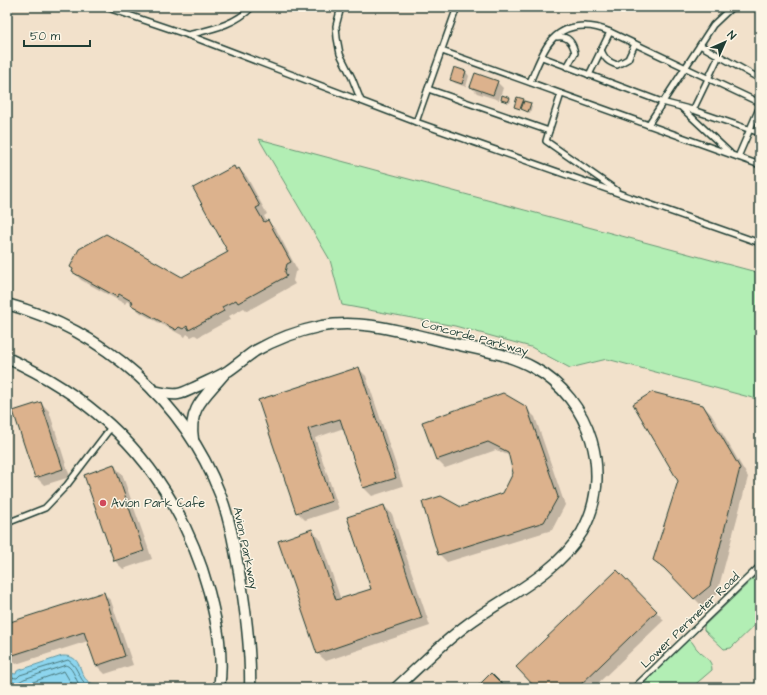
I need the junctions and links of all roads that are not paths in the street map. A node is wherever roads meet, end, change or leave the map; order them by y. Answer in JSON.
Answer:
{"nodes":[{"id":1,"x":105,"y":7,"type":"edge"},
{"id":2,"x":252,"y":7,"type":"edge"},
{"id":3,"x":341,"y":7,"type":"edge"},
{"id":4,"x":457,"y":7,"type":"edge"},
{"id":5,"x":732,"y":7,"type":"edge"},
{"id":6,"x":610,"y":32,"type":"junction"},
{"id":7,"x":188,"y":35,"type":"junction"},
{"id":8,"x":554,"y":37,"type":"junction"},
{"id":9,"x":635,"y":44,"type":"junction"},
{"id":10,"x":700,"y":45,"type":"junction"},
{"id":11,"x":601,"y":50,"type":"junction"},
{"id":12,"x":442,"y":51,"type":"junction"},
{"id":13,"x":719,"y":56,"type":"junction"},
{"id":14,"x":542,"y":57,"type":"junction"},
{"id":15,"x":567,"y":67,"type":"junction"},
{"id":16,"x":685,"y":68,"type":"junction"},
{"id":17,"x":589,"y":75,"type":"junction"},
{"id":18,"x":708,"y":78,"type":"junction"},
{"id":19,"x":760,"y":79,"type":"edge"},
{"id":20,"x":530,"y":82,"type":"junction"},
{"id":21,"x":428,"y":89,"type":"junction"},
{"id":22,"x":561,"y":94,"type":"junction"},
{"id":23,"x":361,"y":101,"type":"junction"},
{"id":24,"x":662,"y":102,"type":"junction"},
{"id":25,"x":760,"y":104,"type":"edge"},
{"id":26,"x":682,"y":107,"type":"junction"},
{"id":27,"x":693,"y":110,"type":"junction"},
{"id":28,"x":416,"y":122,"type":"junction"},
{"id":29,"x":648,"y":125,"type":"junction"},
{"id":30,"x":748,"y":129,"type":"junction"},
{"id":31,"x":549,"y":132,"type":"junction"},
{"id":32,"x":760,"y":133,"type":"edge"},
{"id":33,"x":735,"y":156,"type":"junction"},
{"id":34,"x":759,"y":163,"type":"edge"},
{"id":35,"x":621,"y":194,"type":"junction"},
{"id":36,"x":760,"y":243,"type":"edge"},
{"id":37,"x":7,"y":304,"type":"edge"},
{"id":38,"x":7,"y":358,"type":"edge"},
{"id":39,"x":227,"y":371,"type":"junction"},
{"id":40,"x":154,"y":391,"type":"junction"},
{"id":41,"x":112,"y":426,"type":"junction"},
{"id":42,"x":194,"y":441,"type":"junction"},
{"id":43,"x":7,"y":523,"type":"edge"},
{"id":44,"x":760,"y":566,"type":"edge"},
{"id":45,"x":220,"y":688,"type":"edge"},
{"id":46,"x":250,"y":688,"type":"edge"},
{"id":47,"x":396,"y":688,"type":"edge"},
{"id":48,"x":634,"y":688,"type":"edge"}],
"edges":[{"from":1,"to":7,"type":"lane"},
{"from":2,"to":7,"type":"lane"},
{"from":3,"to":23,"type":"lane"},
{"from":4,"to":12,"type":"lane"},
{"from":5,"to":10,"type":"lane"},
{"from":6,"to":8,"type":"lane"},
{"from":6,"to":9,"type":"lane"},
{"from":6,"to":11,"type":"lane"},
{"from":7,"to":23,"type":"lane"},
{"from":8,"to":14,"type":"lane"},
{"from":8,"to":15,"type":"lane"},
{"from":9,"to":11,"type":"lane"},
{"from":9,"to":16,"type":"lane"},
{"from":10,"to":13,"type":"lane"},
{"from":10,"to":16,"type":"lane"},
{"from":11,"to":17,"type":"lane"},
{"from":12,"to":20,"type":"lane"},
{"from":12,"to":21,"type":"lane"},
{"from":13,"to":18,"type":"lane"},
{"from":13,"to":19,"type":"lane"},
{"from":14,"to":15,"type":"lane"},
{"from":14,"to":20,"type":"lane"},
{"from":15,"to":17,"type":"lane"},
{"from":16,"to":18,"type":"lane"},
{"from":16,"to":24,"type":"lane"},
{"from":17,"to":24,"type":"lane"},
{"from":18,"to":25,"type":"lane"},
{"from":18,"to":27,"type":"lane"},
{"from":20,"to":22,"type":"lane"},
{"from":21,"to":28,"type":"lane"},
{"from":21,"to":31,"type":"lane"},
{"from":22,"to":29,"type":"lane"},
{"from":22,"to":31,"type":"lane"},
{"from":23,"to":28,"type":"lane"},
{"from":24,"to":26,"type":"lane"},
{"from":24,"to":29,"type":"lane"},
{"from":25,"to":30,"type":"lane"},
{"from":26,"to":27,"type":"lane"},
{"from":26,"to":33,"type":"lane"},
{"from":27,"to":30,"type":"lane"},
{"from":28,"to":35,"type":"lane"},
{"from":29,"to":33,"type":"lane"},
{"from":30,"to":32,"type":"lane"},
{"from":30,"to":33,"type":"lane"},
{"from":31,"to":35,"type":"lane"},
{"from":33,"to":34,"type":"lane"},
{"from":35,"to":36,"type":"lane"},
{"from":37,"to":40,"type":"street","name":"Avion Parkway"},
{"from":38,"to":41,"type":"street"},
{"from":39,"to":40,"type":"street","name":"Concorde Parkway"},
{"from":39,"to":42,"type":"street","name":"Concorde Parkway"},
{"from":39,"to":47,"type":"street","name":"Concorde Parkway"},
{"from":40,"to":42,"type":"street","name":"Avion Parkway"},
{"from":41,"to":43,"type":"lane"},
{"from":41,"to":45,"type":"street"},
{"from":42,"to":46,"type":"street","name":"Avion Parkway"},
{"from":44,"to":48,"type":"lane","name":"Lower Perimeter Road"}]}
